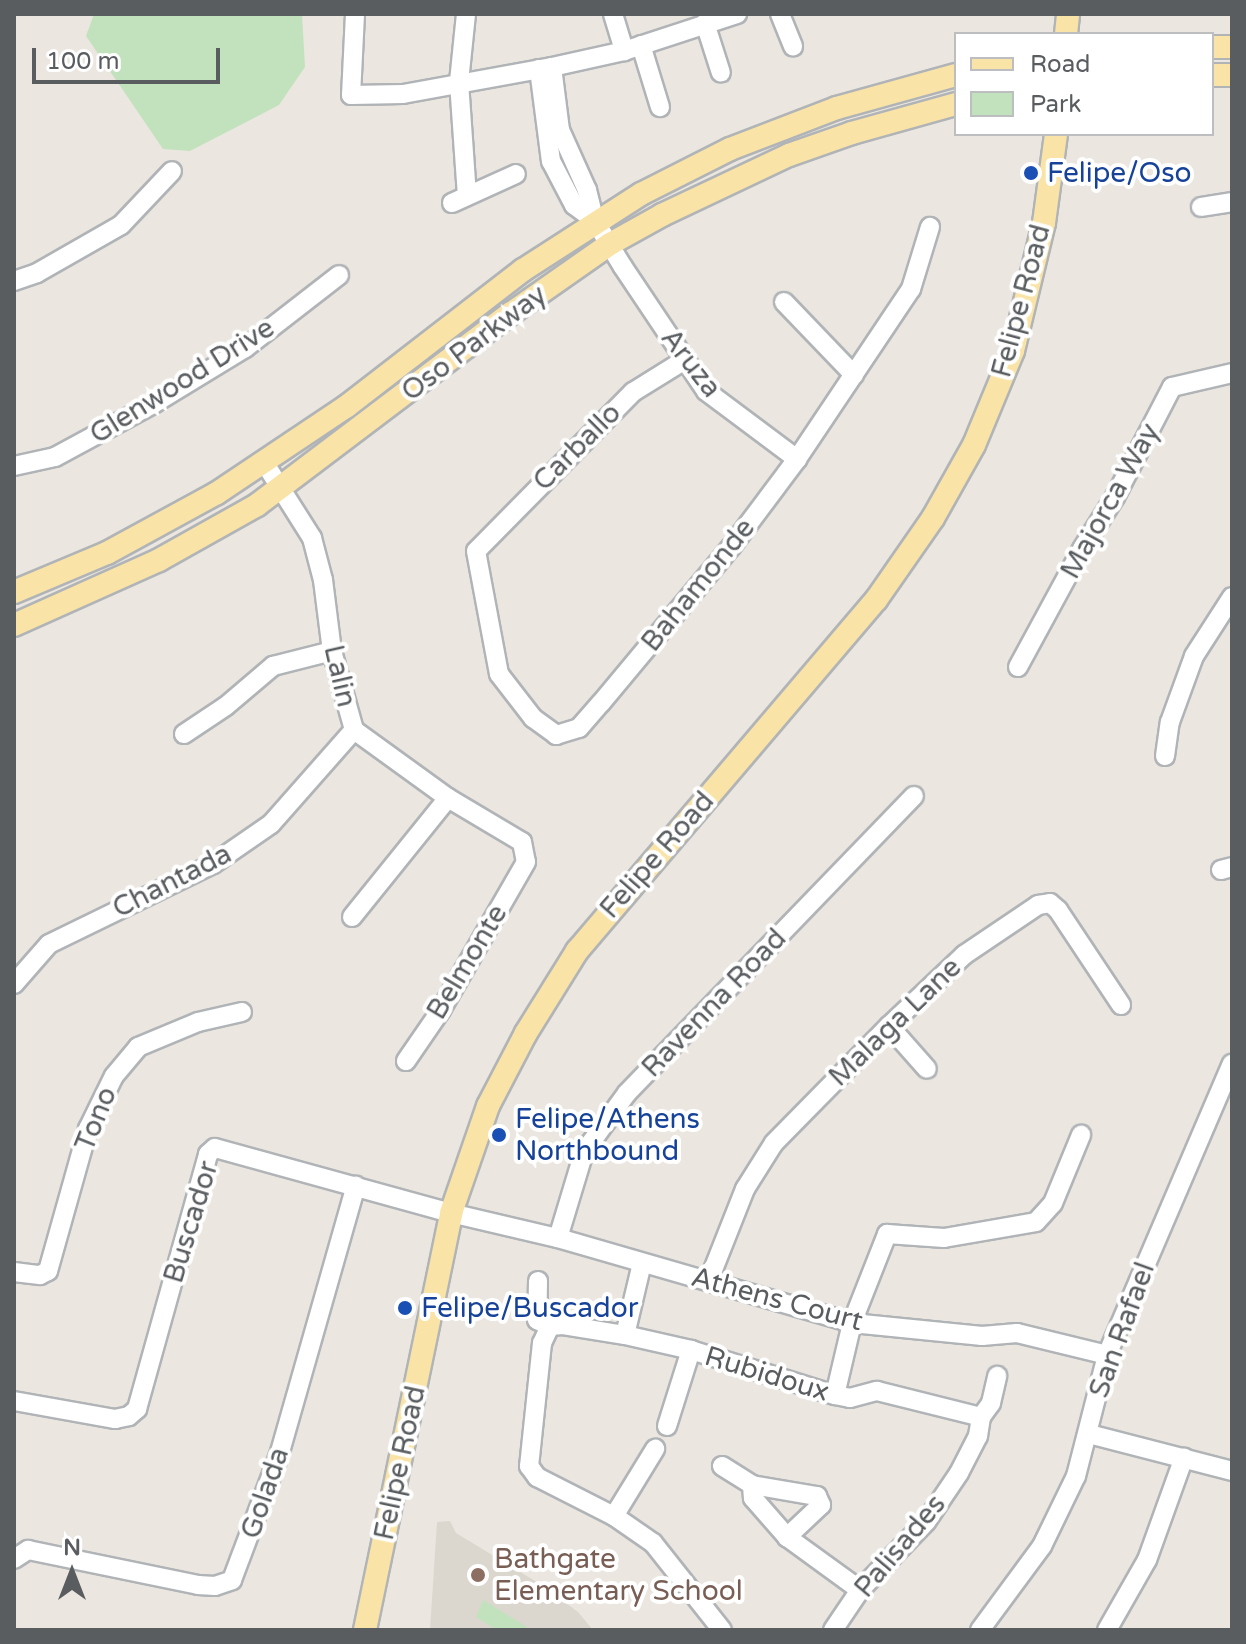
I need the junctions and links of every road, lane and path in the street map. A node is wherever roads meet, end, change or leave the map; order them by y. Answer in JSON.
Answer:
{"nodes":[{"id":1,"x":355,"y":14,"type":"edge"},
{"id":2,"x":466,"y":14,"type":"edge"},
{"id":3,"x":613,"y":14,"type":"edge"},
{"id":4,"x":737,"y":14,"type":"edge"},
{"id":5,"x":780,"y":14,"type":"edge"},
{"id":6,"x":710,"y":19,"type":"edge"},
{"id":7,"x":793,"y":46,"type":"dead end"},
{"id":8,"x":632,"y":48,"type":"junction"},
{"id":9,"x":546,"y":68,"type":"junction"},
{"id":10,"x":721,"y":73,"type":"dead end"},
{"id":11,"x":954,"y":75,"type":"edge"},
{"id":12,"x":459,"y":82,"type":"junction"},
{"id":13,"x":954,"y":105,"type":"edge"},
{"id":14,"x":660,"y":107,"type":"dead end"},
{"id":15,"x":1056,"y":136,"type":"edge"},
{"id":16,"x":172,"y":171,"type":"dead end"},
{"id":17,"x":516,"y":174,"type":"dead end"},
{"id":18,"x":1232,"y":202,"type":"edge"},
{"id":19,"x":1201,"y":207,"type":"dead end"},
{"id":20,"x":595,"y":221,"type":"junction"},
{"id":21,"x":930,"y":227,"type":"dead end"},
{"id":22,"x":610,"y":244,"type":"junction"},
{"id":23,"x":339,"y":275,"type":"dead end"},
{"id":24,"x":14,"y":281,"type":"edge"},
{"id":25,"x":784,"y":302,"type":"dead end"},
{"id":26,"x":683,"y":361,"type":"junction"},
{"id":27,"x":1232,"y":373,"type":"edge"},
{"id":28,"x":854,"y":375,"type":"junction"},
{"id":29,"x":797,"y":459,"type":"junction"},
{"id":30,"x":264,"y":462,"type":"junction"},
{"id":31,"x":14,"y":466,"type":"edge"},
{"id":32,"x":281,"y":489,"type":"junction"},
{"id":33,"x":481,"y":544,"type":"joint"},
{"id":34,"x":14,"y":592,"type":"edge"},
{"id":35,"x":1232,"y":597,"type":"edge"},
{"id":36,"x":14,"y":625,"type":"edge"},
{"id":37,"x":332,"y":651,"type":"junction"},
{"id":38,"x":1018,"y":667,"type":"dead end"},
{"id":39,"x":354,"y":730,"type":"junction"},
{"id":40,"x":184,"y":734,"type":"dead end"},
{"id":41,"x":1165,"y":756,"type":"dead end"},
{"id":42,"x":914,"y":796,"type":"dead end"},
{"id":43,"x":448,"y":798,"type":"junction"},
{"id":44,"x":526,"y":862,"type":"joint"},
{"id":45,"x":352,"y":917,"type":"dead end"},
{"id":46,"x":14,"y":984,"type":"edge"},
{"id":47,"x":1121,"y":1005,"type":"dead end"},
{"id":48,"x":242,"y":1012,"type":"dead end"},
{"id":49,"x":889,"y":1026,"type":"junction"},
{"id":50,"x":406,"y":1061,"type":"dead end"},
{"id":51,"x":1232,"y":1064,"type":"edge"},
{"id":52,"x":927,"y":1069,"type":"dead end"},
{"id":53,"x":1081,"y":1135,"type":"dead end"},
{"id":54,"x":356,"y":1186,"type":"junction"},
{"id":55,"x":451,"y":1213,"type":"junction"},
{"id":56,"x":558,"y":1238,"type":"junction"},
{"id":57,"x":642,"y":1263,"type":"junction"},
{"id":58,"x":14,"y":1272,"type":"edge"},
{"id":59,"x":709,"y":1280,"type":"junction"},
{"id":60,"x":538,"y":1281,"type":"dead end"},
{"id":61,"x":852,"y":1323,"type":"junction"},
{"id":62,"x":550,"y":1326,"type":"junction"},
{"id":63,"x":625,"y":1335,"type":"junction"},
{"id":64,"x":691,"y":1350,"type":"junction"},
{"id":65,"x":1107,"y":1355,"type":"junction"},
{"id":66,"x":997,"y":1376,"type":"dead end"},
{"id":67,"x":835,"y":1395,"type":"junction"},
{"id":68,"x":14,"y":1401,"type":"edge"},
{"id":69,"x":981,"y":1417,"type":"junction"},
{"id":70,"x":667,"y":1426,"type":"dead end"},
{"id":71,"x":1089,"y":1434,"type":"junction"},
{"id":72,"x":655,"y":1449,"type":"dead end"},
{"id":73,"x":1184,"y":1457,"type":"junction"},
{"id":74,"x":722,"y":1466,"type":"dead end"},
{"id":75,"x":1232,"y":1471,"type":"edge"},
{"id":76,"x":752,"y":1485,"type":"junction"},
{"id":77,"x":614,"y":1516,"type":"junction"},
{"id":78,"x":787,"y":1537,"type":"junction"},
{"id":79,"x":14,"y":1559,"type":"edge"},
{"id":80,"x":860,"y":1590,"type":"junction"},
{"id":81,"x":365,"y":1630,"type":"edge"},
{"id":82,"x":722,"y":1630,"type":"edge"},
{"id":83,"x":833,"y":1630,"type":"edge"},
{"id":84,"x":980,"y":1630,"type":"edge"},
{"id":85,"x":1107,"y":1630,"type":"edge"}],
"edges":[{"from":1,"to":12,"type":"street"},
{"from":2,"to":12,"type":"street"},
{"from":3,"to":8,"type":"street"},
{"from":4,"to":6,"type":"street"},
{"from":5,"to":7,"type":"street"},
{"from":6,"to":8,"type":"street"},
{"from":6,"to":10,"type":"street"},
{"from":8,"to":9,"type":"street"},
{"from":8,"to":14,"type":"street"},
{"from":9,"to":12,"type":"street"},
{"from":9,"to":20,"type":"street","name":"Aruza"},
{"from":11,"to":20,"type":"main road","name":"Oso Parkway"},
{"from":12,"to":17,"type":"street"},
{"from":13,"to":22,"type":"main road","name":"Oso Parkway"},
{"from":15,"to":55,"type":"main road","name":"Felipe Road"},
{"from":16,"to":24,"type":"street"},
{"from":18,"to":19,"type":"street"},
{"from":20,"to":22,"type":"street","name":"Aruza"},
{"from":20,"to":30,"type":"main road","name":"Oso Parkway"},
{"from":21,"to":28,"type":"street","name":"Bahamonde"},
{"from":22,"to":26,"type":"street","name":"Aruza"},
{"from":22,"to":32,"type":"main road","name":"Oso Parkway"},
{"from":23,"to":31,"type":"street","name":"Glenwood Drive"},
{"from":25,"to":28,"type":"street"},
{"from":26,"to":29,"type":"street","name":"Aruza"},
{"from":26,"to":33,"type":"street","name":"Carballo"},
{"from":27,"to":38,"type":"street","name":"Majorca Way"},
{"from":28,"to":29,"type":"street","name":"Bahamonde"},
{"from":29,"to":33,"type":"street","name":"Bahamonde"},
{"from":30,"to":32,"type":"street","name":"Lalin"},
{"from":30,"to":34,"type":"main road","name":"Oso Parkway"},
{"from":32,"to":36,"type":"main road","name":"Oso Parkway"},
{"from":32,"to":37,"type":"street","name":"Lalin"},
{"from":35,"to":41,"type":"street"},
{"from":37,"to":39,"type":"street","name":"Lalin"},
{"from":37,"to":40,"type":"street"},
{"from":39,"to":43,"type":"street","name":"Lalin"},
{"from":39,"to":46,"type":"street","name":"Chantada"},
{"from":42,"to":56,"type":"street","name":"Ravenna Road"},
{"from":43,"to":44,"type":"street","name":"Lalin"},
{"from":43,"to":45,"type":"street"},
{"from":44,"to":50,"type":"street","name":"Belmonte"},
{"from":47,"to":49,"type":"street","name":"Malaga Lane"},
{"from":48,"to":58,"type":"street","name":"Tono"},
{"from":49,"to":52,"type":"street"},
{"from":49,"to":59,"type":"street","name":"Malaga Lane"},
{"from":51,"to":65,"type":"street","name":"San Rafael"},
{"from":53,"to":61,"type":"street"},
{"from":54,"to":55,"type":"street","name":"Buscador"},
{"from":54,"to":68,"type":"street","name":"Buscador"},
{"from":54,"to":79,"type":"street","name":"Golada"},
{"from":55,"to":56,"type":"street","name":"Athens Court"},
{"from":55,"to":81,"type":"main road","name":"Felipe Road"},
{"from":56,"to":57,"type":"street","name":"Athens Court"},
{"from":57,"to":59,"type":"street","name":"Athens Court"},
{"from":57,"to":63,"type":"street"},
{"from":59,"to":61,"type":"street","name":"Athens Court"},
{"from":60,"to":62,"type":"street"},
{"from":61,"to":65,"type":"street","name":"Athens Court"},
{"from":61,"to":67,"type":"street"},
{"from":62,"to":63,"type":"street","name":"Rubidoux"},
{"from":62,"to":77,"type":"street"},
{"from":63,"to":64,"type":"street","name":"Rubidoux"},
{"from":64,"to":67,"type":"street","name":"Rubidoux"},
{"from":64,"to":70,"type":"street"},
{"from":65,"to":71,"type":"street","name":"San Rafael"},
{"from":66,"to":69,"type":"street","name":"Palisades"},
{"from":67,"to":69,"type":"street","name":"Rubidoux"},
{"from":69,"to":80,"type":"street","name":"Palisades"},
{"from":71,"to":73,"type":"street"},
{"from":71,"to":84,"type":"street","name":"San Rafael"},
{"from":72,"to":77,"type":"street"},
{"from":73,"to":75,"type":"street"},
{"from":73,"to":85,"type":"street"},
{"from":74,"to":76,"type":"street"},
{"from":76,"to":78,"type":"street"},
{"from":76,"to":78,"type":"street"},
{"from":77,"to":82,"type":"street"},
{"from":78,"to":80,"type":"street"},
{"from":80,"to":83,"type":"street","name":"Palisades"}]}
